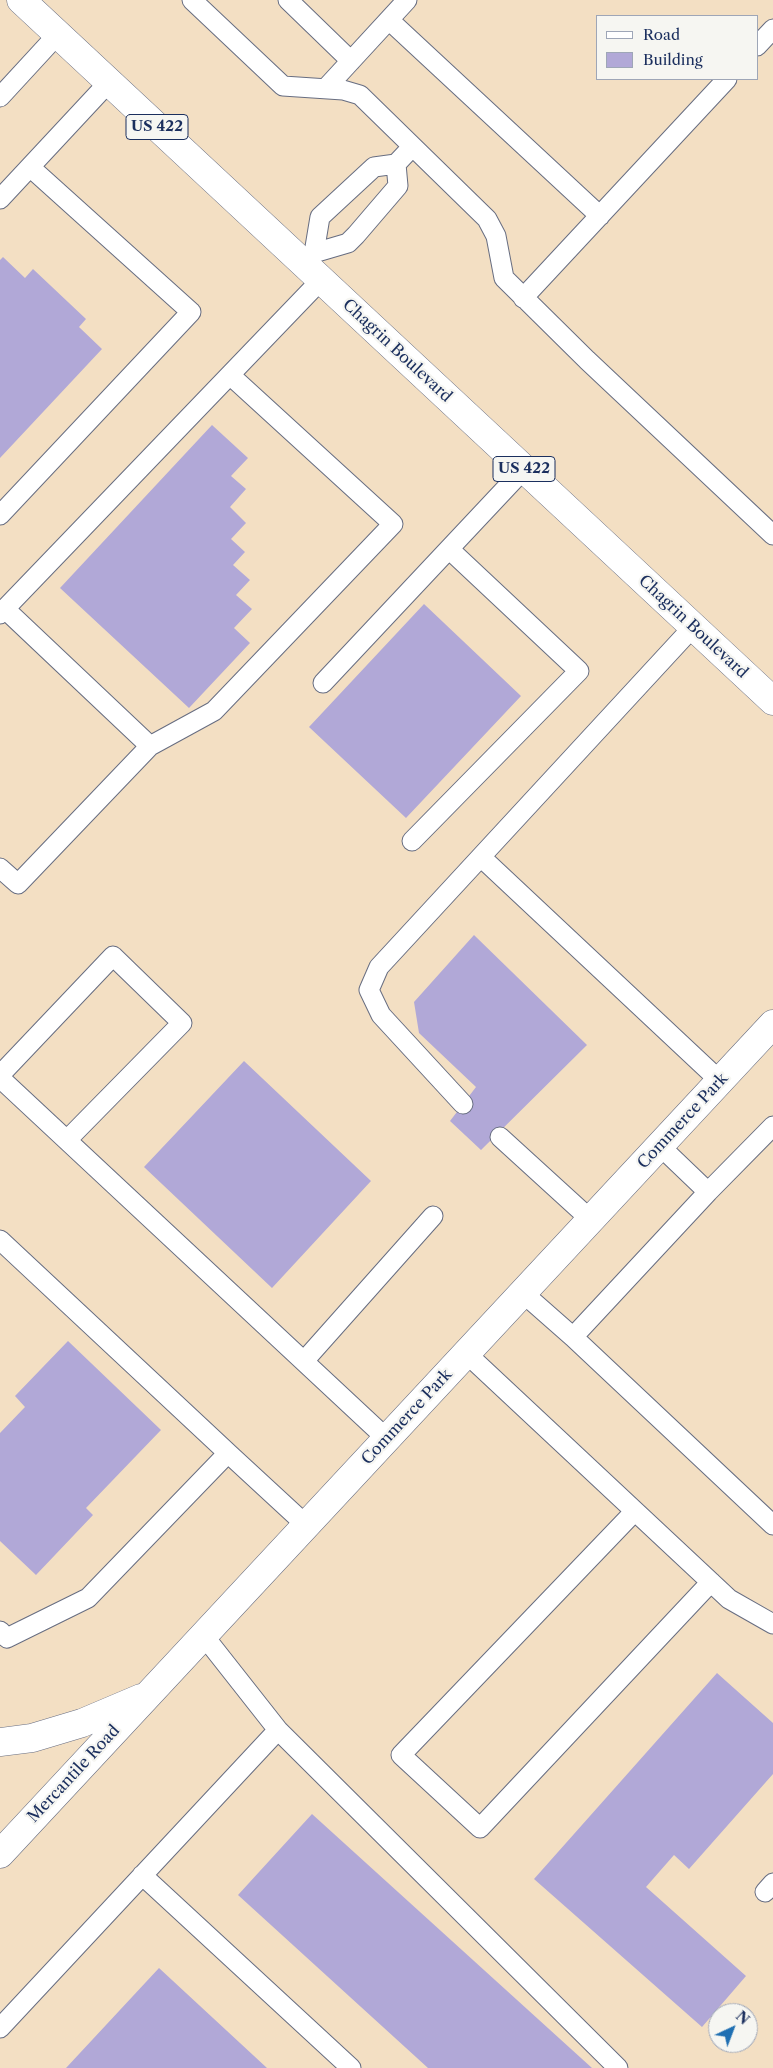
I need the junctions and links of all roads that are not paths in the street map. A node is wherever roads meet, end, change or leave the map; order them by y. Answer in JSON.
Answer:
{"nodes":[{"id":1,"x":21,"y":0,"type":"edge"},
{"id":2,"x":192,"y":0,"type":"edge"},
{"id":3,"x":288,"y":0,"type":"edge"},
{"id":4,"x":407,"y":0,"type":"edge"},
{"id":5,"x":389,"y":20,"type":"junction"},
{"id":6,"x":773,"y":29,"type":"edge"},
{"id":7,"x":58,"y":34,"type":"junction"},
{"id":8,"x":758,"y":45,"type":"edge"},
{"id":9,"x":352,"y":60,"type":"junction"},
{"id":10,"x":726,"y":80,"type":"edge"},
{"id":11,"x":109,"y":82,"type":"junction"},
{"id":12,"x":326,"y":88,"type":"junction"},
{"id":13,"x":0,"y":96,"type":"edge"},
{"id":14,"x":412,"y":147,"type":"junction"},
{"id":15,"x":396,"y":164,"type":"junction"},
{"id":16,"x":30,"y":167,"type":"junction"},
{"id":17,"x":0,"y":199,"type":"edge"},
{"id":18,"x":600,"y":216,"type":"junction"},
{"id":19,"x":312,"y":265,"type":"junction"},
{"id":20,"x":523,"y":298,"type":"junction"},
{"id":21,"x":230,"y":375,"type":"junction"},
{"id":22,"x":524,"y":469,"type":"junction"},
{"id":23,"x":0,"y":515,"type":"edge"},
{"id":24,"x":773,"y":535,"type":"edge"},
{"id":25,"x":448,"y":550,"type":"junction"},
{"id":26,"x":2,"y":611,"type":"edge"},
{"id":27,"x":693,"y":626,"type":"junction"},
{"id":28,"x":323,"y":683,"type":"dead end"},
{"id":29,"x":773,"y":701,"type":"edge"},
{"id":30,"x":150,"y":746,"type":"junction"},
{"id":31,"x":412,"y":841,"type":"dead end"},
{"id":32,"x":480,"y":857,"type":"junction"},
{"id":33,"x":0,"y":868,"type":"edge"},
{"id":34,"x":773,"y":1024,"type":"edge"},
{"id":35,"x":0,"y":1076,"type":"edge"},
{"id":36,"x":720,"y":1081,"type":"junction"},
{"id":37,"x":463,"y":1104,"type":"dead end"},
{"id":38,"x":773,"y":1126,"type":"edge"},
{"id":39,"x":500,"y":1137,"type":"dead end"},
{"id":40,"x":67,"y":1140,"type":"junction"},
{"id":41,"x":660,"y":1146,"type":"junction"},
{"id":42,"x":708,"y":1192,"type":"junction"},
{"id":43,"x":434,"y":1216,"type":"dead end"},
{"id":44,"x":591,"y":1220,"type":"junction"},
{"id":45,"x":0,"y":1240,"type":"edge"},
{"id":46,"x":524,"y":1293,"type":"junction"},
{"id":47,"x":573,"y":1337,"type":"junction"},
{"id":48,"x":466,"y":1354,"type":"junction"},
{"id":49,"x":304,"y":1361,"type":"junction"},
{"id":50,"x":387,"y":1439,"type":"junction"},
{"id":51,"x":228,"y":1453,"type":"junction"},
{"id":52,"x":635,"y":1511,"type":"junction"},
{"id":53,"x":773,"y":1525,"type":"edge"},
{"id":54,"x":306,"y":1526,"type":"junction"},
{"id":55,"x":711,"y":1582,"type":"junction"},
{"id":56,"x":773,"y":1624,"type":"edge"},
{"id":57,"x":0,"y":1631,"type":"edge"},
{"id":58,"x":204,"y":1636,"type":"junction"},
{"id":59,"x":149,"y":1695,"type":"junction"},
{"id":60,"x":278,"y":1730,"type":"junction"},
{"id":61,"x":0,"y":1742,"type":"edge"},
{"id":62,"x":0,"y":1854,"type":"edge"},
{"id":63,"x":142,"y":1876,"type":"junction"},
{"id":64,"x":0,"y":2028,"type":"edge"},
{"id":65,"x":351,"y":2068,"type":"edge"},
{"id":66,"x":618,"y":2068,"type":"edge"}],
"edges":[{"from":1,"to":7,"type":"street","name":"Chagrin Boulevard","number":"US 422"},
{"from":2,"to":12,"type":"lane"},
{"from":3,"to":9,"type":"lane"},
{"from":4,"to":5,"type":"lane"},
{"from":5,"to":9,"type":"lane"},
{"from":5,"to":18,"type":"lane"},
{"from":6,"to":8,"type":"lane"},
{"from":7,"to":11,"type":"street","name":"Chagrin Boulevard","number":"US 422"},
{"from":7,"to":13,"type":"lane"},
{"from":9,"to":12,"type":"lane"},
{"from":10,"to":18,"type":"lane"},
{"from":11,"to":16,"type":"lane"},
{"from":11,"to":19,"type":"street","name":"Chagrin Boulevard","number":"US 422"},
{"from":12,"to":14,"type":"lane"},
{"from":14,"to":15,"type":"lane"},
{"from":14,"to":20,"type":"lane"},
{"from":15,"to":19,"type":"lane"},
{"from":15,"to":19,"type":"lane"},
{"from":16,"to":17,"type":"lane"},
{"from":16,"to":23,"type":"lane"},
{"from":18,"to":20,"type":"lane"},
{"from":19,"to":21,"type":"lane"},
{"from":19,"to":22,"type":"street","name":"Chagrin Boulevard","number":"US 422"},
{"from":20,"to":24,"type":"lane"},
{"from":21,"to":26,"type":"lane"},
{"from":21,"to":30,"type":"lane"},
{"from":22,"to":25,"type":"lane"},
{"from":22,"to":27,"type":"street","name":"Chagrin Boulevard","number":"US 422"},
{"from":25,"to":28,"type":"lane"},
{"from":25,"to":31,"type":"lane"},
{"from":26,"to":30,"type":"lane"},
{"from":27,"to":29,"type":"street","name":"Chagrin Boulevard","number":"US 422"},
{"from":27,"to":32,"type":"lane"},
{"from":30,"to":33,"type":"lane"},
{"from":32,"to":36,"type":"lane"},
{"from":32,"to":37,"type":"lane"},
{"from":34,"to":36,"type":"street","name":"Commerce Park"},
{"from":35,"to":40,"type":"lane"},
{"from":35,"to":40,"type":"lane"},
{"from":36,"to":41,"type":"street","name":"Commerce Park"},
{"from":38,"to":42,"type":"lane"},
{"from":39,"to":44,"type":"lane"},
{"from":40,"to":49,"type":"lane"},
{"from":41,"to":42,"type":"lane"},
{"from":41,"to":44,"type":"street","name":"Commerce Park"},
{"from":42,"to":47,"type":"lane"},
{"from":43,"to":49,"type":"lane"},
{"from":44,"to":46,"type":"street","name":"Commerce Park"},
{"from":45,"to":51,"type":"lane"},
{"from":46,"to":47,"type":"lane"},
{"from":46,"to":48,"type":"street","name":"Commerce Park"},
{"from":47,"to":53,"type":"lane"},
{"from":48,"to":50,"type":"street","name":"Commerce Park"},
{"from":48,"to":52,"type":"lane"},
{"from":49,"to":50,"type":"lane"},
{"from":50,"to":54,"type":"street","name":"Commerce Park"},
{"from":51,"to":54,"type":"lane"},
{"from":51,"to":57,"type":"lane"},
{"from":52,"to":55,"type":"lane"},
{"from":52,"to":55,"type":"lane"},
{"from":54,"to":58,"type":"street","name":"Commerce Park"},
{"from":55,"to":56,"type":"lane"},
{"from":58,"to":59,"type":"street","name":"Commerce Park"},
{"from":58,"to":60,"type":"lane"},
{"from":59,"to":61,"type":"street","name":"Commerce Park"},
{"from":59,"to":62,"type":"street","name":"Mercantile Road"},
{"from":60,"to":63,"type":"lane"},
{"from":60,"to":66,"type":"lane"},
{"from":63,"to":64,"type":"lane"},
{"from":63,"to":65,"type":"lane"}]}
